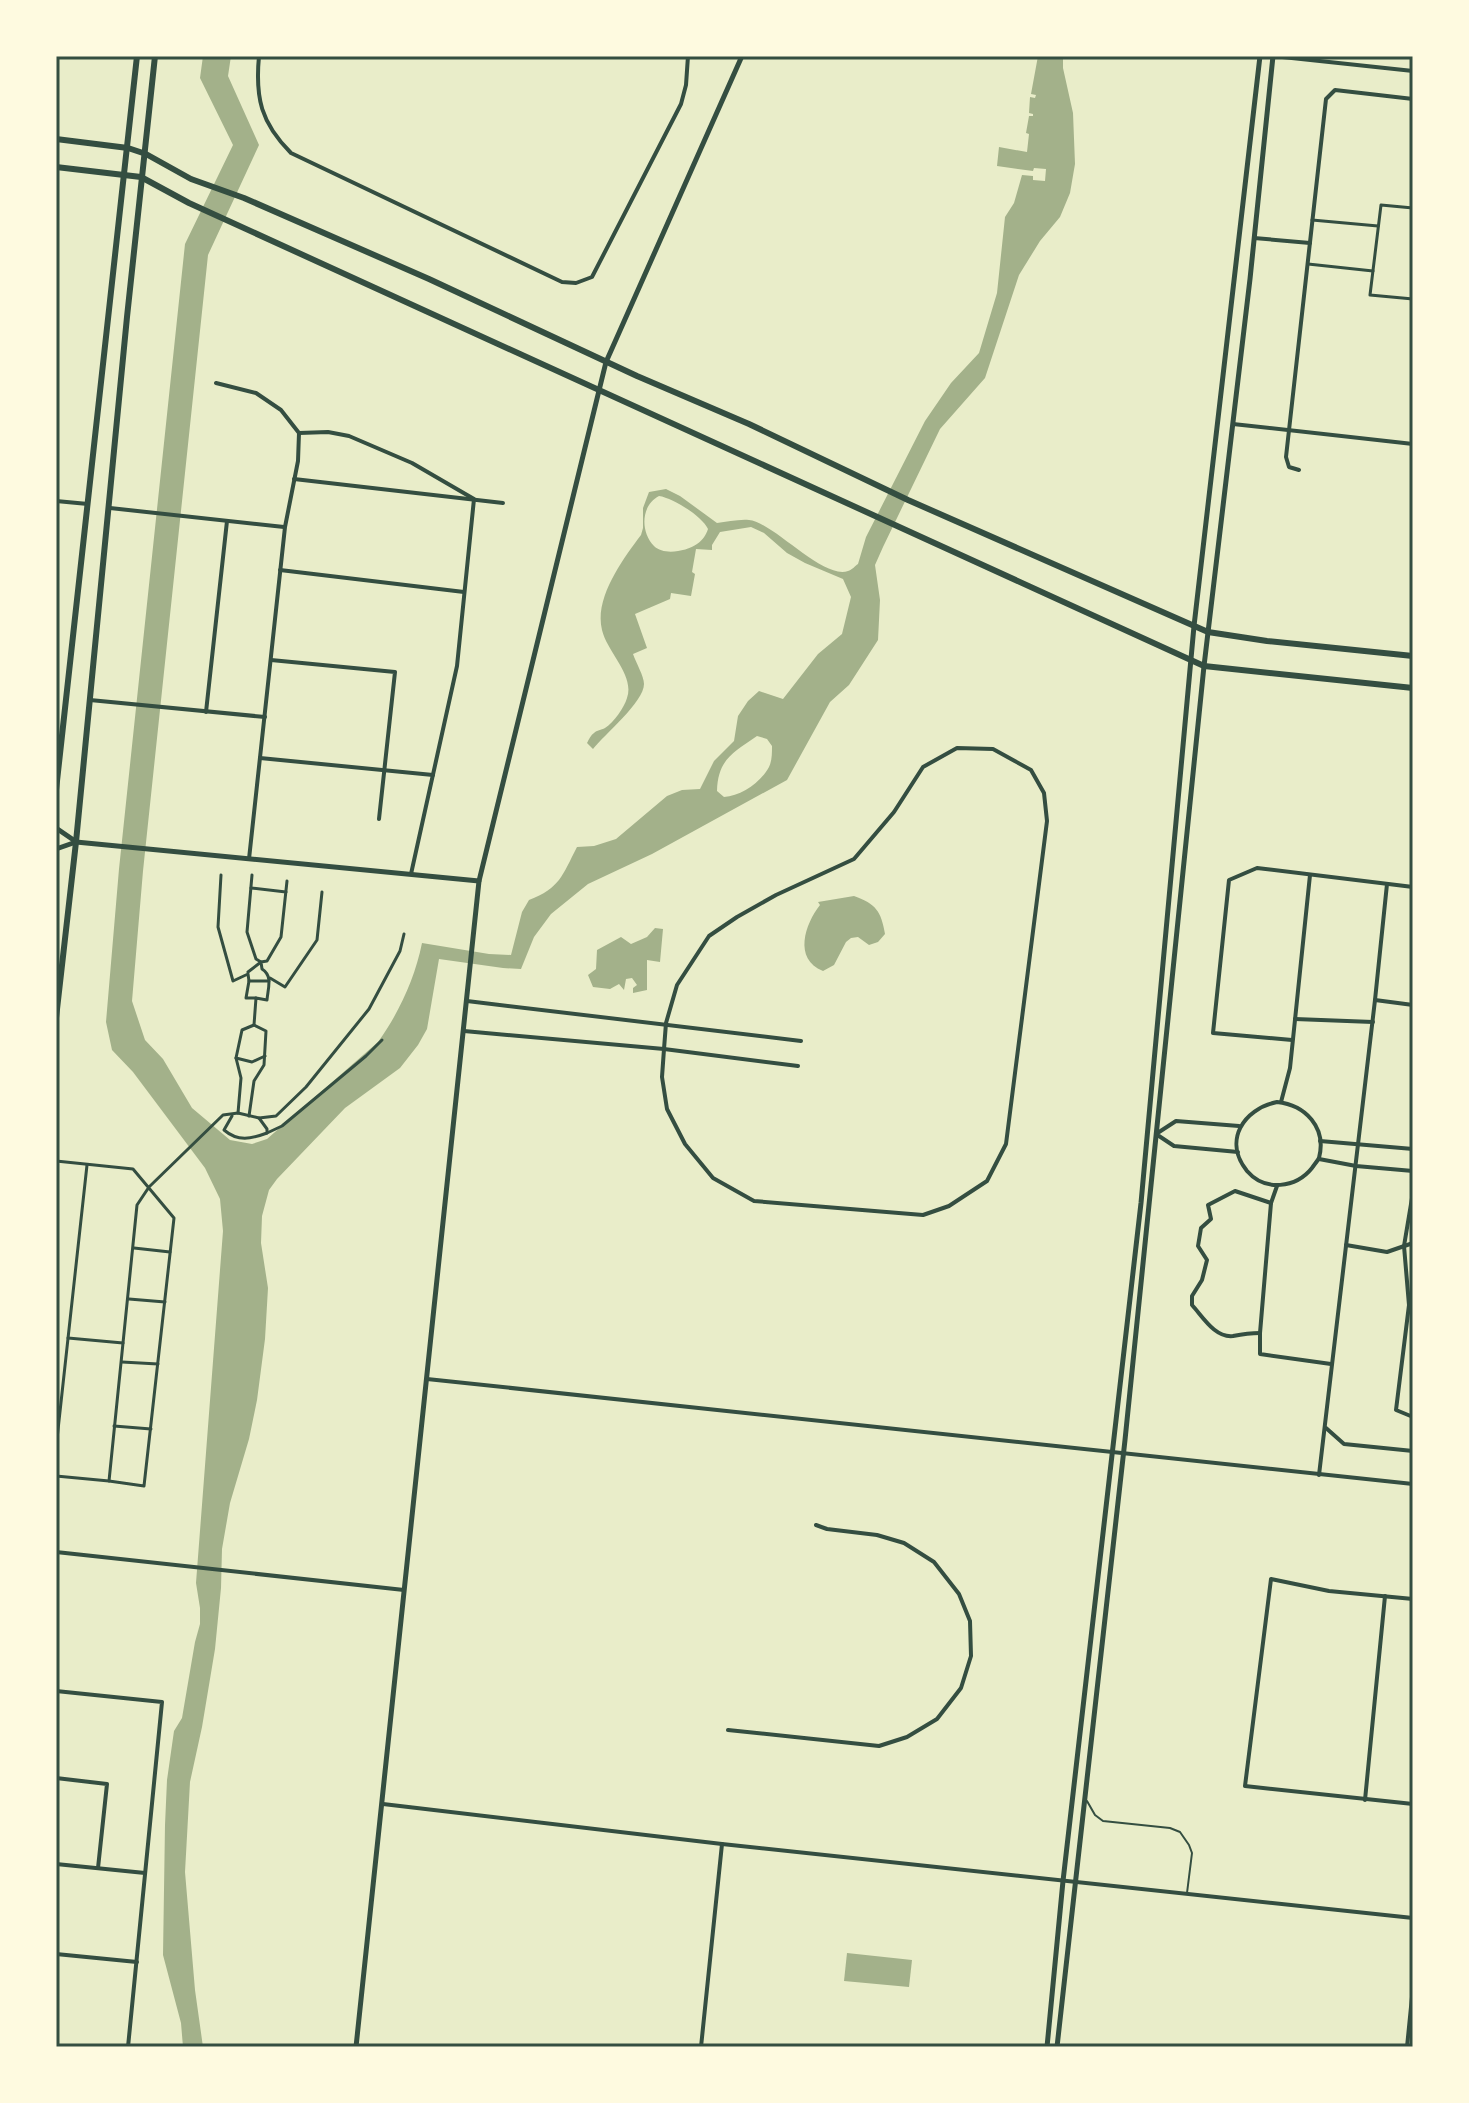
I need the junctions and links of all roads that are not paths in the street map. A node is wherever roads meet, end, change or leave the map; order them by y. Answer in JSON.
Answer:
{"nodes":[{"id":1,"x":137,"y":56,"type":"edge"},
{"id":2,"x":155,"y":56,"type":"edge"},
{"id":3,"x":259,"y":56,"type":"edge"},
{"id":4,"x":688,"y":56,"type":"edge"},
{"id":5,"x":742,"y":56,"type":"edge"},
{"id":6,"x":1260,"y":56,"type":"edge"},
{"id":7,"x":1273,"y":56,"type":"edge"},
{"id":8,"x":1413,"y":71,"type":"edge"},
{"id":9,"x":1413,"y":99,"type":"edge"},
{"id":10,"x":56,"y":139,"type":"edge"},
{"id":11,"x":128,"y":148,"type":"junction"},
{"id":12,"x":146,"y":154,"type":"junction"},
{"id":13,"x":56,"y":167,"type":"edge"},
{"id":14,"x":124,"y":174,"type":"junction"},
{"id":15,"x":141,"y":177,"type":"junction"},
{"id":16,"x":1413,"y":208,"type":"edge"},
{"id":17,"x":1312,"y":220,"type":"junction"},
{"id":18,"x":1378,"y":226,"type":"junction"},
{"id":19,"x":1254,"y":238,"type":"junction"},
{"id":20,"x":1310,"y":243,"type":"junction"},
{"id":21,"x":1308,"y":264,"type":"junction"},
{"id":22,"x":1373,"y":271,"type":"junction"},
{"id":23,"x":1413,"y":299,"type":"edge"},
{"id":24,"x":606,"y":362,"type":"junction"},
{"id":25,"x":216,"y":383,"type":"dead end"},
{"id":26,"x":599,"y":389,"type":"junction"},
{"id":27,"x":1233,"y":424,"type":"junction"},
{"id":28,"x":1289,"y":430,"type":"junction"},
{"id":29,"x":299,"y":433,"type":"junction"},
{"id":30,"x":1413,"y":444,"type":"edge"},
{"id":31,"x":1299,"y":470,"type":"dead end"},
{"id":32,"x":294,"y":479,"type":"junction"},
{"id":33,"x":474,"y":499,"type":"junction"},
{"id":34,"x":56,"y":501,"type":"edge"},
{"id":35,"x":503,"y":503,"type":"dead end"},
{"id":36,"x":88,"y":504,"type":"junction"},
{"id":37,"x":107,"y":508,"type":"junction"},
{"id":38,"x":227,"y":521,"type":"junction"},
{"id":39,"x":285,"y":527,"type":"junction"},
{"id":40,"x":280,"y":570,"type":"junction"},
{"id":41,"x":464,"y":592,"type":"junction"},
{"id":42,"x":1194,"y":626,"type":"junction"},
{"id":43,"x":1208,"y":632,"type":"junction"},
{"id":44,"x":1413,"y":656,"type":"edge"},
{"id":45,"x":271,"y":660,"type":"junction"},
{"id":46,"x":1191,"y":661,"type":"junction"},
{"id":47,"x":1204,"y":666,"type":"junction"},
{"id":48,"x":1413,"y":688,"type":"edge"},
{"id":49,"x":90,"y":700,"type":"junction"},
{"id":50,"x":206,"y":712,"type":"junction"},
{"id":51,"x":265,"y":717,"type":"junction"},
{"id":52,"x":260,"y":758,"type":"junction"},
{"id":53,"x":385,"y":770,"type":"junction"},
{"id":54,"x":433,"y":775,"type":"junction"},
{"id":55,"x":56,"y":790,"type":"edge"},
{"id":56,"x":379,"y":819,"type":"dead end"},
{"id":57,"x":56,"y":828,"type":"edge"},
{"id":58,"x":76,"y":842,"type":"junction"},
{"id":59,"x":56,"y":849,"type":"edge"},
{"id":60,"x":249,"y":859,"type":"junction"},
{"id":61,"x":411,"y":874,"type":"junction"},
{"id":62,"x":221,"y":875,"type":"dead end"},
{"id":63,"x":252,"y":875,"type":"dead end"},
{"id":64,"x":1310,"y":875,"type":"junction"},
{"id":65,"x":287,"y":881,"type":"dead end"},
{"id":66,"x":479,"y":881,"type":"junction"},
{"id":67,"x":1387,"y":884,"type":"junction"},
{"id":68,"x":1413,"y":887,"type":"edge"},
{"id":69,"x":251,"y":888,"type":"junction"},
{"id":70,"x":286,"y":892,"type":"junction"},
{"id":71,"x":322,"y":892,"type":"dead end"},
{"id":72,"x":404,"y":934,"type":"dead end"},
{"id":73,"x":261,"y":962,"type":"junction"},
{"id":74,"x":248,"y":974,"type":"junction"},
{"id":75,"x":270,"y":979,"type":"junction"},
{"id":76,"x":249,"y":981,"type":"junction"},
{"id":77,"x":256,"y":998,"type":"junction"},
{"id":78,"x":1375,"y":1000,"type":"junction"},
{"id":79,"x":467,"y":1001,"type":"junction"},
{"id":80,"x":1413,"y":1005,"type":"edge"},
{"id":81,"x":56,"y":1018,"type":"edge"},
{"id":82,"x":1295,"y":1019,"type":"junction"},
{"id":83,"x":1373,"y":1022,"type":"junction"},
{"id":84,"x":666,"y":1023,"type":"junction"},
{"id":85,"x":254,"y":1025,"type":"junction"},
{"id":86,"x":464,"y":1031,"type":"junction"},
{"id":87,"x":382,"y":1040,"type":"dead end"},
{"id":88,"x":1292,"y":1040,"type":"junction"},
{"id":89,"x":801,"y":1041,"type":"dead end"},
{"id":90,"x":664,"y":1049,"type":"junction"},
{"id":91,"x":265,"y":1056,"type":"junction"},
{"id":92,"x":236,"y":1058,"type":"junction"},
{"id":93,"x":798,"y":1066,"type":"dead end"},
{"id":94,"x":1281,"y":1102,"type":"junction"},
{"id":95,"x":236,"y":1113,"type":"junction"},
{"id":96,"x":249,"y":1116,"type":"junction"},
{"id":97,"x":259,"y":1118,"type":"junction"},
{"id":98,"x":1241,"y":1126,"type":"junction"},
{"id":99,"x":267,"y":1133,"type":"junction"},
{"id":100,"x":1156,"y":1134,"type":"junction"},
{"id":101,"x":1319,"y":1141,"type":"junction"},
{"id":102,"x":1358,"y":1144,"type":"junction"},
{"id":103,"x":1413,"y":1149,"type":"edge"},
{"id":104,"x":1238,"y":1152,"type":"junction"},
{"id":105,"x":1319,"y":1159,"type":"junction"},
{"id":106,"x":56,"y":1161,"type":"edge"},
{"id":107,"x":87,"y":1164,"type":"junction"},
{"id":108,"x":1356,"y":1166,"type":"junction"},
{"id":109,"x":1413,"y":1171,"type":"edge"},
{"id":110,"x":1278,"y":1185,"type":"junction"},
{"id":111,"x":149,"y":1187,"type":"junction"},
{"id":112,"x":1413,"y":1192,"type":"edge"},
{"id":113,"x":1271,"y":1203,"type":"junction"},
{"id":114,"x":1413,"y":1243,"type":"edge"},
{"id":115,"x":1346,"y":1245,"type":"junction"},
{"id":116,"x":133,"y":1247,"type":"junction"},
{"id":117,"x":170,"y":1252,"type":"junction"},
{"id":118,"x":127,"y":1299,"type":"junction"},
{"id":119,"x":165,"y":1302,"type":"junction"},
{"id":120,"x":1260,"y":1333,"type":"junction"},
{"id":121,"x":68,"y":1338,"type":"junction"},
{"id":122,"x":123,"y":1343,"type":"junction"},
{"id":123,"x":121,"y":1362,"type":"junction"},
{"id":124,"x":158,"y":1364,"type":"junction"},
{"id":125,"x":1331,"y":1364,"type":"junction"},
{"id":126,"x":427,"y":1379,"type":"junction"},
{"id":127,"x":1413,"y":1417,"type":"edge"},
{"id":128,"x":114,"y":1426,"type":"junction"},
{"id":129,"x":1324,"y":1427,"type":"junction"},
{"id":130,"x":151,"y":1429,"type":"junction"},
{"id":131,"x":56,"y":1448,"type":"edge"},
{"id":132,"x":1413,"y":1451,"type":"edge"},
{"id":133,"x":1112,"y":1453,"type":"junction"},
{"id":134,"x":1123,"y":1455,"type":"junction"},
{"id":135,"x":1319,"y":1475,"type":"junction"},
{"id":136,"x":56,"y":1476,"type":"edge"},
{"id":137,"x":109,"y":1481,"type":"junction"},
{"id":138,"x":1413,"y":1484,"type":"edge"},
{"id":139,"x":816,"y":1525,"type":"dead end"},
{"id":140,"x":56,"y":1552,"type":"edge"},
{"id":141,"x":405,"y":1590,"type":"junction"},
{"id":142,"x":1385,"y":1596,"type":"junction"},
{"id":143,"x":1413,"y":1599,"type":"edge"},
{"id":144,"x":56,"y":1691,"type":"edge"},
{"id":145,"x":728,"y":1730,"type":"dead end"},
{"id":146,"x":56,"y":1778,"type":"edge"},
{"id":147,"x":1084,"y":1794,"type":"junction"},
{"id":148,"x":1365,"y":1800,"type":"junction"},
{"id":149,"x":383,"y":1804,"type":"junction"},
{"id":150,"x":1413,"y":1804,"type":"edge"},
{"id":151,"x":722,"y":1844,"type":"junction"},
{"id":152,"x":56,"y":1864,"type":"edge"},
{"id":153,"x":98,"y":1868,"type":"junction"},
{"id":154,"x":146,"y":1873,"type":"junction"},
{"id":155,"x":1063,"y":1881,"type":"junction"},
{"id":156,"x":1074,"y":1882,"type":"junction"},
{"id":157,"x":1187,"y":1894,"type":"junction"},
{"id":158,"x":1413,"y":1918,"type":"edge"},
{"id":159,"x":56,"y":1954,"type":"edge"},
{"id":160,"x":137,"y":1962,"type":"junction"},
{"id":161,"x":1413,"y":1987,"type":"edge"},
{"id":162,"x":128,"y":2047,"type":"edge"},
{"id":163,"x":356,"y":2047,"type":"edge"},
{"id":164,"x":701,"y":2047,"type":"edge"},
{"id":165,"x":1047,"y":2047,"type":"edge"},
{"id":166,"x":1057,"y":2047,"type":"edge"},
{"id":167,"x":1407,"y":2047,"type":"edge"}],
"edges":[{"from":1,"to":11,"type":"main road"},
{"from":2,"to":12,"type":"main road"},
{"from":3,"to":4,"type":"street"},
{"from":5,"to":24,"type":"main road"},
{"from":6,"to":42,"type":"main road"},
{"from":7,"to":8,"type":"street"},
{"from":7,"to":19,"type":"main road"},
{"from":9,"to":17,"type":"street"},
{"from":10,"to":11,"type":"main road"},
{"from":11,"to":12,"type":"main road"},
{"from":11,"to":14,"type":"main road"},
{"from":12,"to":15,"type":"main road"},
{"from":12,"to":24,"type":"main road"},
{"from":13,"to":14,"type":"main road"},
{"from":14,"to":15,"type":"main road"},
{"from":14,"to":36,"type":"main road"},
{"from":15,"to":26,"type":"main road"},
{"from":15,"to":37,"type":"main road"},
{"from":16,"to":18,"type":"street"},
{"from":17,"to":18,"type":"street"},
{"from":17,"to":20,"type":"street"},
{"from":18,"to":22,"type":"street"},
{"from":19,"to":20,"type":"street"},
{"from":19,"to":27,"type":"main road"},
{"from":20,"to":21,"type":"street"},
{"from":21,"to":22,"type":"street"},
{"from":21,"to":28,"type":"street"},
{"from":22,"to":23,"type":"street"},
{"from":24,"to":26,"type":"main road"},
{"from":24,"to":42,"type":"main road"},
{"from":25,"to":29,"type":"street"},
{"from":26,"to":46,"type":"main road"},
{"from":26,"to":66,"type":"main road"},
{"from":27,"to":28,"type":"street"},
{"from":27,"to":43,"type":"main road"},
{"from":28,"to":30,"type":"street"},
{"from":28,"to":31,"type":"street"},
{"from":29,"to":32,"type":"street"},
{"from":29,"to":33,"type":"street"},
{"from":32,"to":33,"type":"street"},
{"from":32,"to":39,"type":"street"},
{"from":33,"to":35,"type":"street"},
{"from":33,"to":41,"type":"street"},
{"from":34,"to":36,"type":"street"},
{"from":36,"to":55,"type":"main road"},
{"from":37,"to":38,"type":"street"},
{"from":37,"to":49,"type":"main road"},
{"from":38,"to":39,"type":"street"},
{"from":38,"to":50,"type":"street"},
{"from":39,"to":40,"type":"street"},
{"from":40,"to":41,"type":"street"},
{"from":40,"to":45,"type":"street"},
{"from":41,"to":54,"type":"street"},
{"from":42,"to":43,"type":"main road"},
{"from":42,"to":46,"type":"main road"},
{"from":43,"to":44,"type":"main road"},
{"from":43,"to":47,"type":"main road"},
{"from":45,"to":51,"type":"street"},
{"from":45,"to":53,"type":"street"},
{"from":46,"to":47,"type":"main road"},
{"from":46,"to":133,"type":"main road"},
{"from":47,"to":48,"type":"main road"},
{"from":47,"to":100,"type":"main road"},
{"from":49,"to":50,"type":"street"},
{"from":49,"to":58,"type":"main road"},
{"from":50,"to":51,"type":"street"},
{"from":51,"to":52,"type":"street"},
{"from":52,"to":53,"type":"street"},
{"from":52,"to":60,"type":"street"},
{"from":53,"to":54,"type":"street"},
{"from":53,"to":56,"type":"street"},
{"from":54,"to":61,"type":"street"},
{"from":57,"to":58,"type":"main road"},
{"from":58,"to":59,"type":"main road"},
{"from":58,"to":60,"type":"main road"},
{"from":58,"to":81,"type":"main road"},
{"from":60,"to":61,"type":"main road"},
{"from":61,"to":66,"type":"main road"},
{"from":62,"to":74,"type":"street"},
{"from":63,"to":69,"type":"street"},
{"from":64,"to":67,"type":"street"},
{"from":64,"to":82,"type":"street"},
{"from":64,"to":88,"type":"street"},
{"from":65,"to":70,"type":"street"},
{"from":66,"to":79,"type":"main road"},
{"from":67,"to":68,"type":"street"},
{"from":67,"to":78,"type":"street"},
{"from":69,"to":70,"type":"street"},
{"from":69,"to":73,"type":"street"},
{"from":70,"to":73,"type":"street"},
{"from":71,"to":75,"type":"street"},
{"from":72,"to":97,"type":"street"},
{"from":73,"to":74,"type":"street"},
{"from":73,"to":75,"type":"street"},
{"from":74,"to":76,"type":"street"},
{"from":75,"to":76,"type":"street"},
{"from":75,"to":77,"type":"street"},
{"from":76,"to":77,"type":"street"},
{"from":77,"to":85,"type":"street"},
{"from":78,"to":80,"type":"street"},
{"from":78,"to":83,"type":"street"},
{"from":79,"to":84,"type":"street"},
{"from":79,"to":86,"type":"main road"},
{"from":82,"to":83,"type":"street"},
{"from":82,"to":88,"type":"street"},
{"from":83,"to":102,"type":"street"},
{"from":84,"to":89,"type":"street"},
{"from":84,"to":90,"type":"street"},
{"from":84,"to":90,"type":"street"},
{"from":85,"to":91,"type":"street"},
{"from":85,"to":92,"type":"street"},
{"from":86,"to":90,"type":"street"},
{"from":86,"to":126,"type":"main road"},
{"from":87,"to":99,"type":"street"},
{"from":88,"to":94,"type":"street"},
{"from":90,"to":93,"type":"street"},
{"from":91,"to":92,"type":"street"},
{"from":91,"to":96,"type":"street"},
{"from":92,"to":95,"type":"street"},
{"from":94,"to":98,"type":"street"},
{"from":94,"to":101,"type":"street"},
{"from":95,"to":96,"type":"street"},
{"from":95,"to":99,"type":"street"},
{"from":95,"to":111,"type":"street"},
{"from":96,"to":97,"type":"street"},
{"from":97,"to":99,"type":"street"},
{"from":98,"to":100,"type":"street"},
{"from":98,"to":104,"type":"street"},
{"from":100,"to":104,"type":"street"},
{"from":100,"to":134,"type":"main road"},
{"from":101,"to":102,"type":"street"},
{"from":101,"to":105,"type":"street"},
{"from":102,"to":103,"type":"street"},
{"from":102,"to":108,"type":"street"},
{"from":104,"to":110,"type":"street"},
{"from":105,"to":108,"type":"street"},
{"from":105,"to":110,"type":"street"},
{"from":106,"to":107,"type":"street"},
{"from":107,"to":111,"type":"street"},
{"from":107,"to":121,"type":"street"},
{"from":108,"to":109,"type":"street"},
{"from":108,"to":115,"type":"street"},
{"from":110,"to":113,"type":"street"},
{"from":111,"to":116,"type":"street"},
{"from":111,"to":117,"type":"street"},
{"from":112,"to":127,"type":"street"},
{"from":113,"to":120,"type":"street"},
{"from":113,"to":120,"type":"street"},
{"from":114,"to":115,"type":"street"},
{"from":115,"to":125,"type":"street"},
{"from":116,"to":117,"type":"street"},
{"from":116,"to":118,"type":"street"},
{"from":117,"to":119,"type":"street"},
{"from":118,"to":119,"type":"street"},
{"from":118,"to":122,"type":"street"},
{"from":119,"to":124,"type":"street"},
{"from":120,"to":125,"type":"street"},
{"from":121,"to":122,"type":"street"},
{"from":121,"to":131,"type":"street"},
{"from":122,"to":123,"type":"street"},
{"from":123,"to":124,"type":"street"},
{"from":123,"to":128,"type":"street"},
{"from":124,"to":130,"type":"street"},
{"from":125,"to":129,"type":"street"},
{"from":126,"to":133,"type":"street"},
{"from":126,"to":141,"type":"main road"},
{"from":128,"to":130,"type":"street"},
{"from":128,"to":137,"type":"street"},
{"from":129,"to":132,"type":"street"},
{"from":129,"to":135,"type":"street"},
{"from":130,"to":137,"type":"street"},
{"from":133,"to":134,"type":"street"},
{"from":133,"to":155,"type":"main road"},
{"from":134,"to":135,"type":"street"},
{"from":134,"to":147,"type":"main road"},
{"from":135,"to":138,"type":"street"},
{"from":136,"to":137,"type":"street"},
{"from":139,"to":145,"type":"street"},
{"from":140,"to":141,"type":"street"},
{"from":141,"to":149,"type":"main road"},
{"from":142,"to":143,"type":"street"},
{"from":142,"to":148,"type":"street"},
{"from":142,"to":148,"type":"street"},
{"from":144,"to":154,"type":"street"},
{"from":146,"to":153,"type":"street"},
{"from":147,"to":156,"type":"main road"},
{"from":147,"to":157,"type":"lane"},
{"from":148,"to":150,"type":"street"},
{"from":149,"to":151,"type":"street"},
{"from":149,"to":163,"type":"main road"},
{"from":151,"to":155,"type":"street"},
{"from":151,"to":164,"type":"street"},
{"from":152,"to":153,"type":"street"},
{"from":153,"to":154,"type":"street"},
{"from":154,"to":160,"type":"street"},
{"from":155,"to":156,"type":"street"},
{"from":155,"to":165,"type":"main road"},
{"from":156,"to":157,"type":"street"},
{"from":156,"to":166,"type":"main road"},
{"from":157,"to":158,"type":"street"},
{"from":159,"to":160,"type":"street"},
{"from":160,"to":162,"type":"street"},
{"from":161,"to":167,"type":"street"}]}
